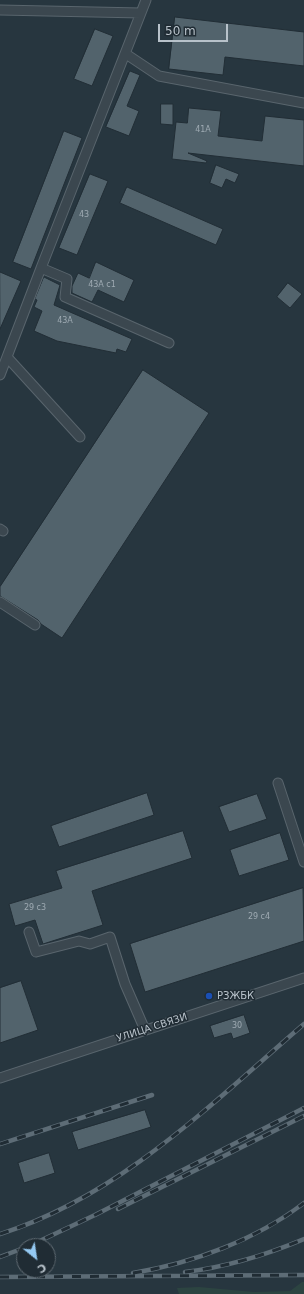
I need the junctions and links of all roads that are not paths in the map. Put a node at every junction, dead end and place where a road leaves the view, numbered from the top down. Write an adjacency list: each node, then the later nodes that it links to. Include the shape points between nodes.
1 (146, 0): 3 (street)
2 (0, 10): 3 (street)
3 (141, 13): 4 (street)
4 (126, 54): 5 (street, via 159,76); 6 (street)
5 (304, 103)
6 (41, 268): 7 (street, via 67,279 65,298); 8 (street)
7 (169, 342)
8 (7, 357): 9 (street); 10 (street)
9 (0, 375)
10 (80, 437)
11 (0, 602): 12 (street)
12 (35, 625)
13 (278, 783): 14 (street)
14 (304, 862)
15 (29, 932): 17 (street, via 36,952 79,941 90,944 110,937 125,984)
16 (304, 978): 17 (street, УЛИЦА СВЯЗИ)
17 (145, 1030): 18 (street, УЛИЦА СВЯЗИ)
18 (0, 1078)

